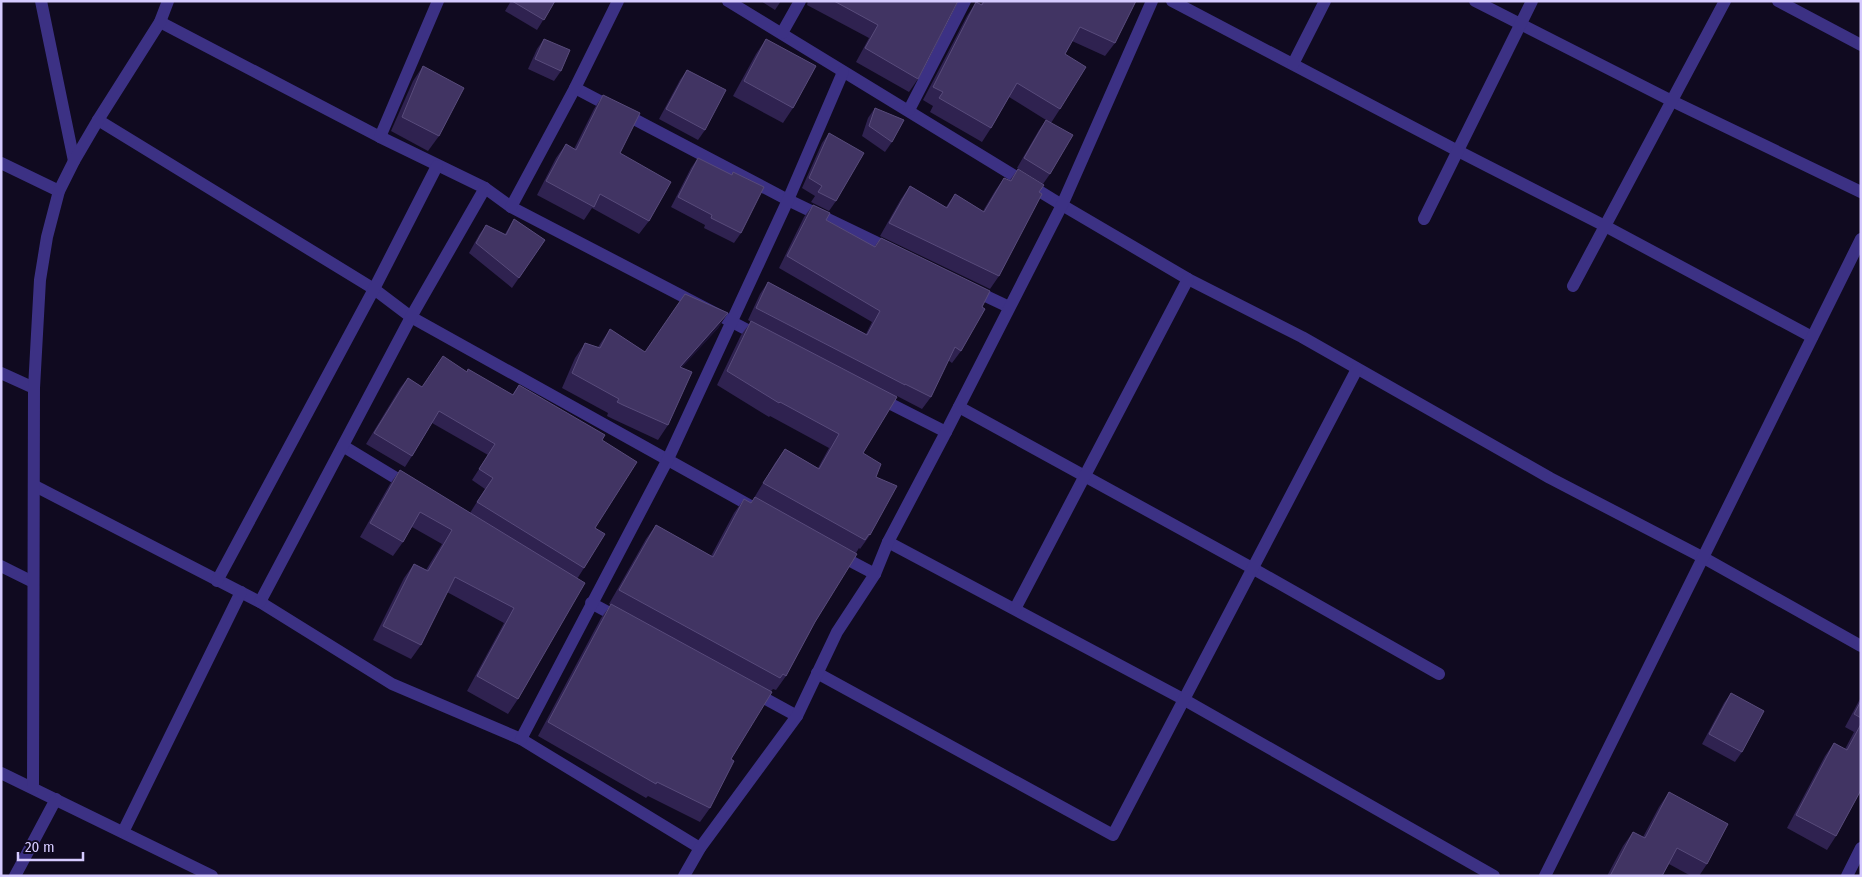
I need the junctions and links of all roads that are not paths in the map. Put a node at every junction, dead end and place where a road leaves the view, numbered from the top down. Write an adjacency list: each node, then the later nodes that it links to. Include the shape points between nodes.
1 (41, 1): 27 (street)
2 (168, 1): 15 (street)
3 (438, 1): 25 (street)
4 (618, 1): 21 (street)
5 (728, 1): 17 (street)
6 (800, 1): 17 (street)
7 (965, 1): 23 (street)
8 (1152, 1): 34 (street)
9 (1172, 1): 19 (street)
10 (1325, 1): 19 (street)
11 (1475, 1): 16 (street)
12 (1532, 1): 16 (street)
13 (1725, 1): 22 (street)
14 (1778, 1): 18 (street)
15 (160, 22): 24 (street); 25 (street)
16 (1520, 24): 22 (street); 26 (street)
17 (782, 33): 20 (street)
18 (1861, 46)
19 (1293, 64): 26 (street)
20 (844, 72): 23 (street); 33 (street)
21 (575, 88): 33 (street); 35 (street)
22 (1672, 101): 32 (street); 37 (street)
23 (909, 110): 34 (street)
24 (98, 120): 27 (street); 43 (street)
25 (380, 137): 29 (street)
26 (1458, 151): 36 (street); 37 (street)
27 (74, 161): 31 (street)
28 (1, 163): 31 (street)
29 (437, 166): 30 (street); 43 (street)
30 (485, 188): 35 (street); 45 (street)
31 (59, 191): 51 (street, via 40,280)
32 (1861, 192)
33 (788, 200): 39 (street); 46 (street)
34 (1062, 205): 40 (street); 44 (street)
35 (511, 207): 46 (street)
36 (1424, 219)
37 (1605, 226): 42 (street); 47 (street)
38 (1861, 239): 47 (street)
39 (903, 256)
40 (1188, 279): 49 (street); 57 (street)
41 (965, 286): 44 (street)
42 (1574, 286)
43 (374, 289): 45 (street); 67 (street)
44 (1010, 307): 53 (street)
45 (411, 317): 55 (street); 56 (street)
46 (732, 322): 48 (street); 56 (street)
47 (1812, 337): 63 (street)
48 (766, 340)
49 (1357, 369): 63 (street, via 1550,478); 65 (street)
50 (1, 373): 51 (street)
51 (34, 388): 58 (street)
52 (869, 393): 54 (street)
53 (959, 406): 54 (street); 57 (street)
54 (946, 432): 61 (street)
55 (343, 446): 59 (street); 71 (street)
56 (668, 460): 60 (street); 70 (street)
57 (1084, 476): 65 (street); 72 (street)
58 (35, 486): 67 (street); 68 (street)
59 (420, 492)
60 (764, 514)
61 (888, 542): 66 (street); 72 (street)
62 (824, 546): 66 (street)
63 (1704, 558): 74 (street); 91 (street)
64 (1, 566): 68 (street)
65 (1252, 568): 76 (street); 78 (street)
66 (875, 574): 75 (street, via 837,632)
67 (217, 580): 69 (street)
68 (32, 582): 82 (street)
69 (241, 592): 71 (street); 84 (street)
70 (590, 599): 73 (street); 80 (street)
71 (260, 602): 80 (street, via 392,684)
72 (1014, 609): 78 (street)
73 (634, 626)
74 (1861, 646)
75 (817, 673): 78 (street, via 1113,835); 79 (street)
76 (1439, 674)
77 (746, 687): 79 (street)
78 (1183, 699): 90 (street)
79 (797, 716): 85 (street)
80 (521, 739): 85 (street)
81 (1, 773): 82 (street)
82 (33, 788): 83 (street)
83 (56, 799): 84 (street); 87 (street)
84 (122, 832): 88 (street)
85 (700, 848): 89 (street)
86 (1861, 848): 92 (street)
87 (15, 876)
88 (212, 876)
89 (684, 876)
90 (1494, 876)
91 (1545, 876)
92 (1847, 876)

